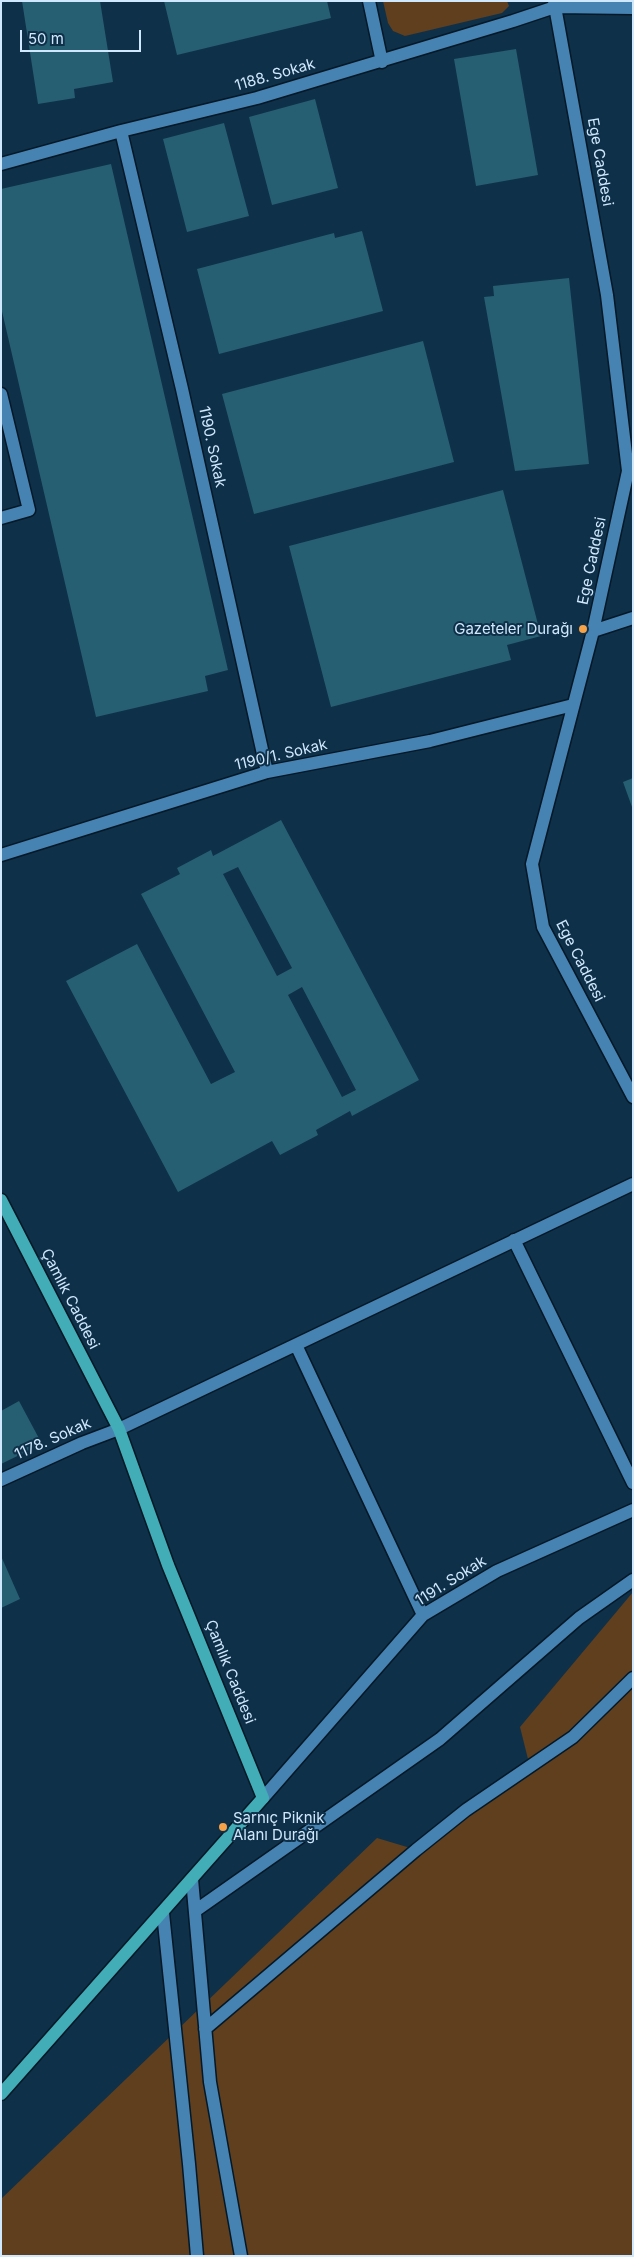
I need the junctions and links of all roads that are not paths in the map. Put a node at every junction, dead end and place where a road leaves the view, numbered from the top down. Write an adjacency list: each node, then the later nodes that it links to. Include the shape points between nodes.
1 (368, 1): 4 (street)
2 (553, 3): 3 (street, 1188. Sokak); 4 (street, 1188. Sokak); 10 (street, Ege Caddesi, via 607,295 628,472)
3 (633, 8)
4 (382, 62): 5 (street, 1188. Sokak, via 257,98)
5 (121, 131): 6 (street, 1188. Sokak); 12 (street, 1190. Sokak)
6 (1, 164)
7 (1, 394): 8 (street, via 29,510)
8 (1, 518)
9 (633, 618): 10 (street)
10 (593, 631): 11 (street, Ege Caddesi)
11 (573, 705): 12 (street, 1190/1. Sokak, via 430,741); 14 (street, Ege Caddesi, via 532,864 543,927)
12 (267, 772): 13 (street, 1190/1. Sokak)
13 (1, 855)
14 (633, 1097)
15 (633, 1184): 17 (street, 1178. Sokak)
16 (1, 1200): 19 (main road, Çamlık Caddesi)
17 (514, 1240): 18 (street, 1178. Sokak); 21 (street)
18 (296, 1345): 19 (street, 1178. Sokak); 24 (street)
19 (119, 1430): 20 (street, 1178. Sokak); 26 (main road, Çamlık Caddesi, via 168,1565)
20 (1, 1480)
21 (633, 1482)
22 (633, 1510): 24 (street, 1191. Sokak, via 497,1571)
23 (633, 1580): 28 (street, via 579,1618 440,1739)
24 (424, 1615): 26 (street, 1191. Sokak)
25 (633, 1678): 30 (street, via 573,1737 466,1810)
26 (263, 1798): 27 (main road)
27 (192, 1879): 28 (street); 29 (main road)
28 (195, 1912): 30 (street)
29 (163, 1913): 31 (main road); 32 (street)
30 (206, 2029): 33 (street, via 210,2082)
31 (1, 2094)
32 (197, 2256)
33 (241, 2256)

